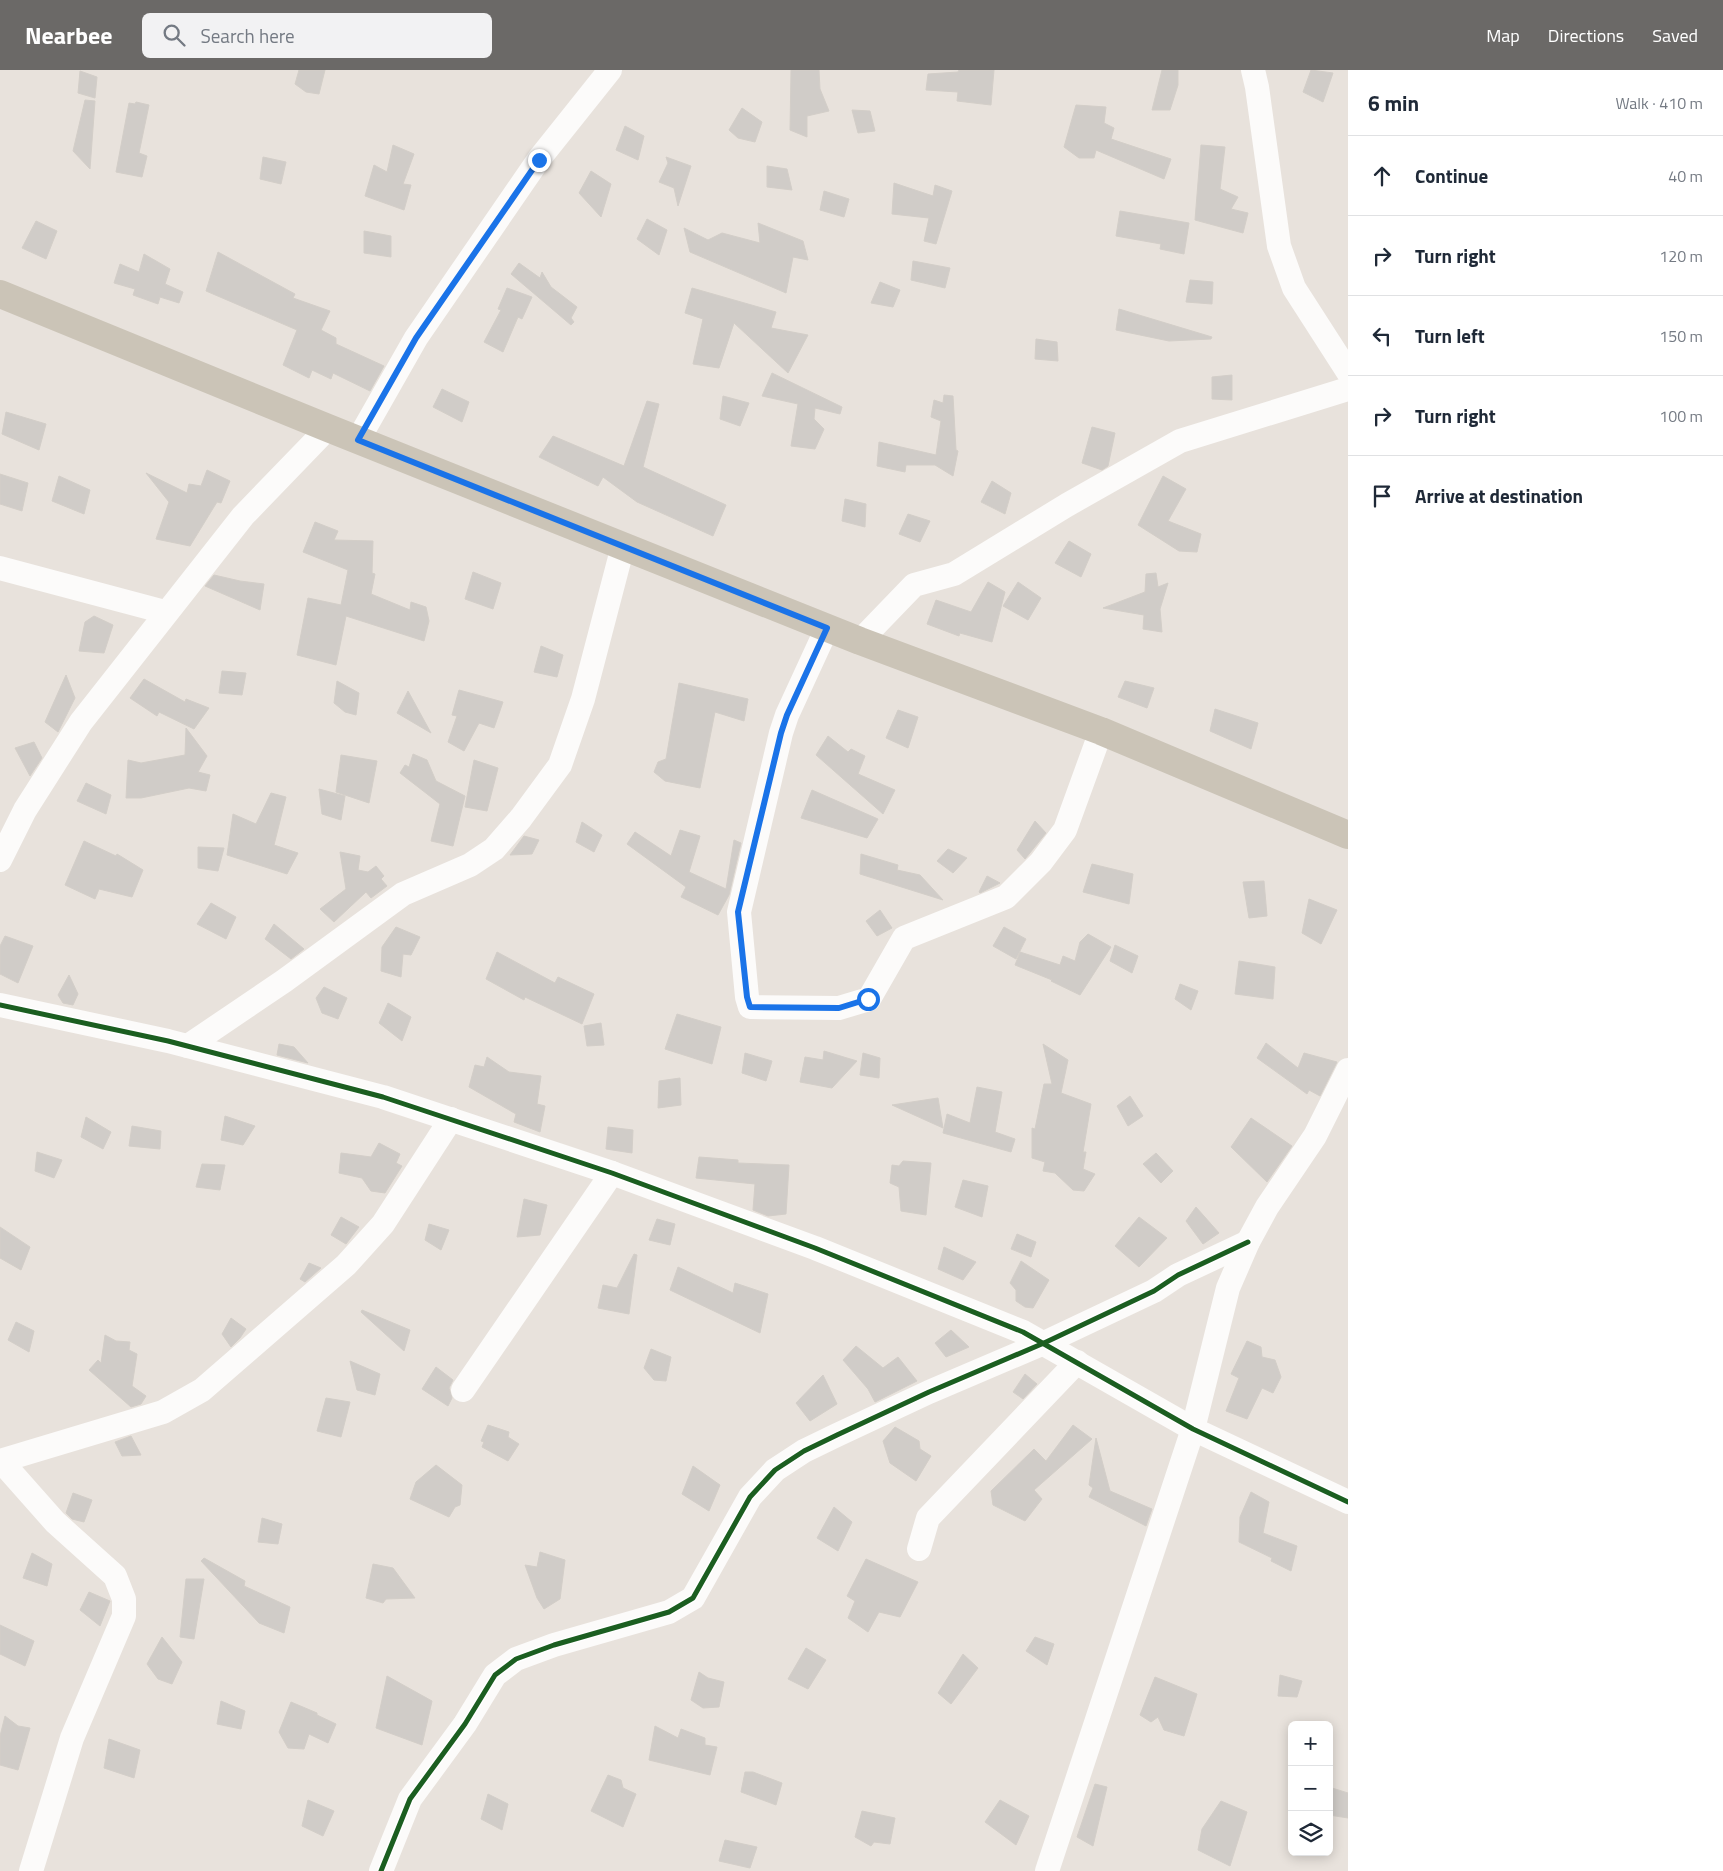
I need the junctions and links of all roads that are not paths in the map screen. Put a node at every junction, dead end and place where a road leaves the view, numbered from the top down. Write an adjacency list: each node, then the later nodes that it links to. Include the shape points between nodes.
1 (610, 70): 7 (street, via 539,160 421,330)
2 (1253, 70): 4 (street, via 1279,246 1294,288)
3 (0, 294): 6 (main road)
4 (1348, 372)
5 (1348, 389): 12 (street, via 1180,441 954,574 914,585)
6 (328, 428): 7 (main road); 10 (street, via 242,516)
7 (358, 440): 8 (main road)
8 (623, 546): 11 (main road); 17 (street, via 583,699 560,765 521,818 494,849 470,865 403,894)
9 (0, 568): 10 (street)
10 (165, 612): 15 (street, via 81,722 26,810)
11 (827, 628): 12 (main road); 13 (street, via 784,724 738,912 750,1007 839,1008 868,999 904,938 1006,897 1041,862 1065,830)
12 (860, 641): 13 (main road)
13 (1100, 731): 14 (main road)
14 (1348, 835)
15 (0, 860)
16 (0, 1005): 17 (street)
17 (188, 1046): 19 (street, via 383,1097)
18 (1348, 1070): 21 (street, via 1315,1136 1267,1207)
19 (450, 1120): 20 (street); 26 (street, via 383,1224 346,1266 202,1390 163,1412)
20 (612, 1173): 22 (street, via 815,1248); 24 (street)
21 (1248, 1242): 22 (street); 25 (street, via 1228,1288)
22 (1044, 1343): 23 (street); 30 (street, via 837,1435 775,1470 750,1497 693,1598 669,1612 554,1645 516,1660 496,1675 410,1799)
23 (1078, 1362): 25 (street); 28 (street, via 928,1518)
24 (463, 1390)
25 (1193, 1429): 27 (street); 31 (street)
26 (1, 1461): 29 (street, via 55,1522 115,1576 124,1598 124,1616 72,1738)
27 (1348, 1502)
28 (919, 1549)
29 (31, 1871)
30 (381, 1871)
31 (1047, 1871)

